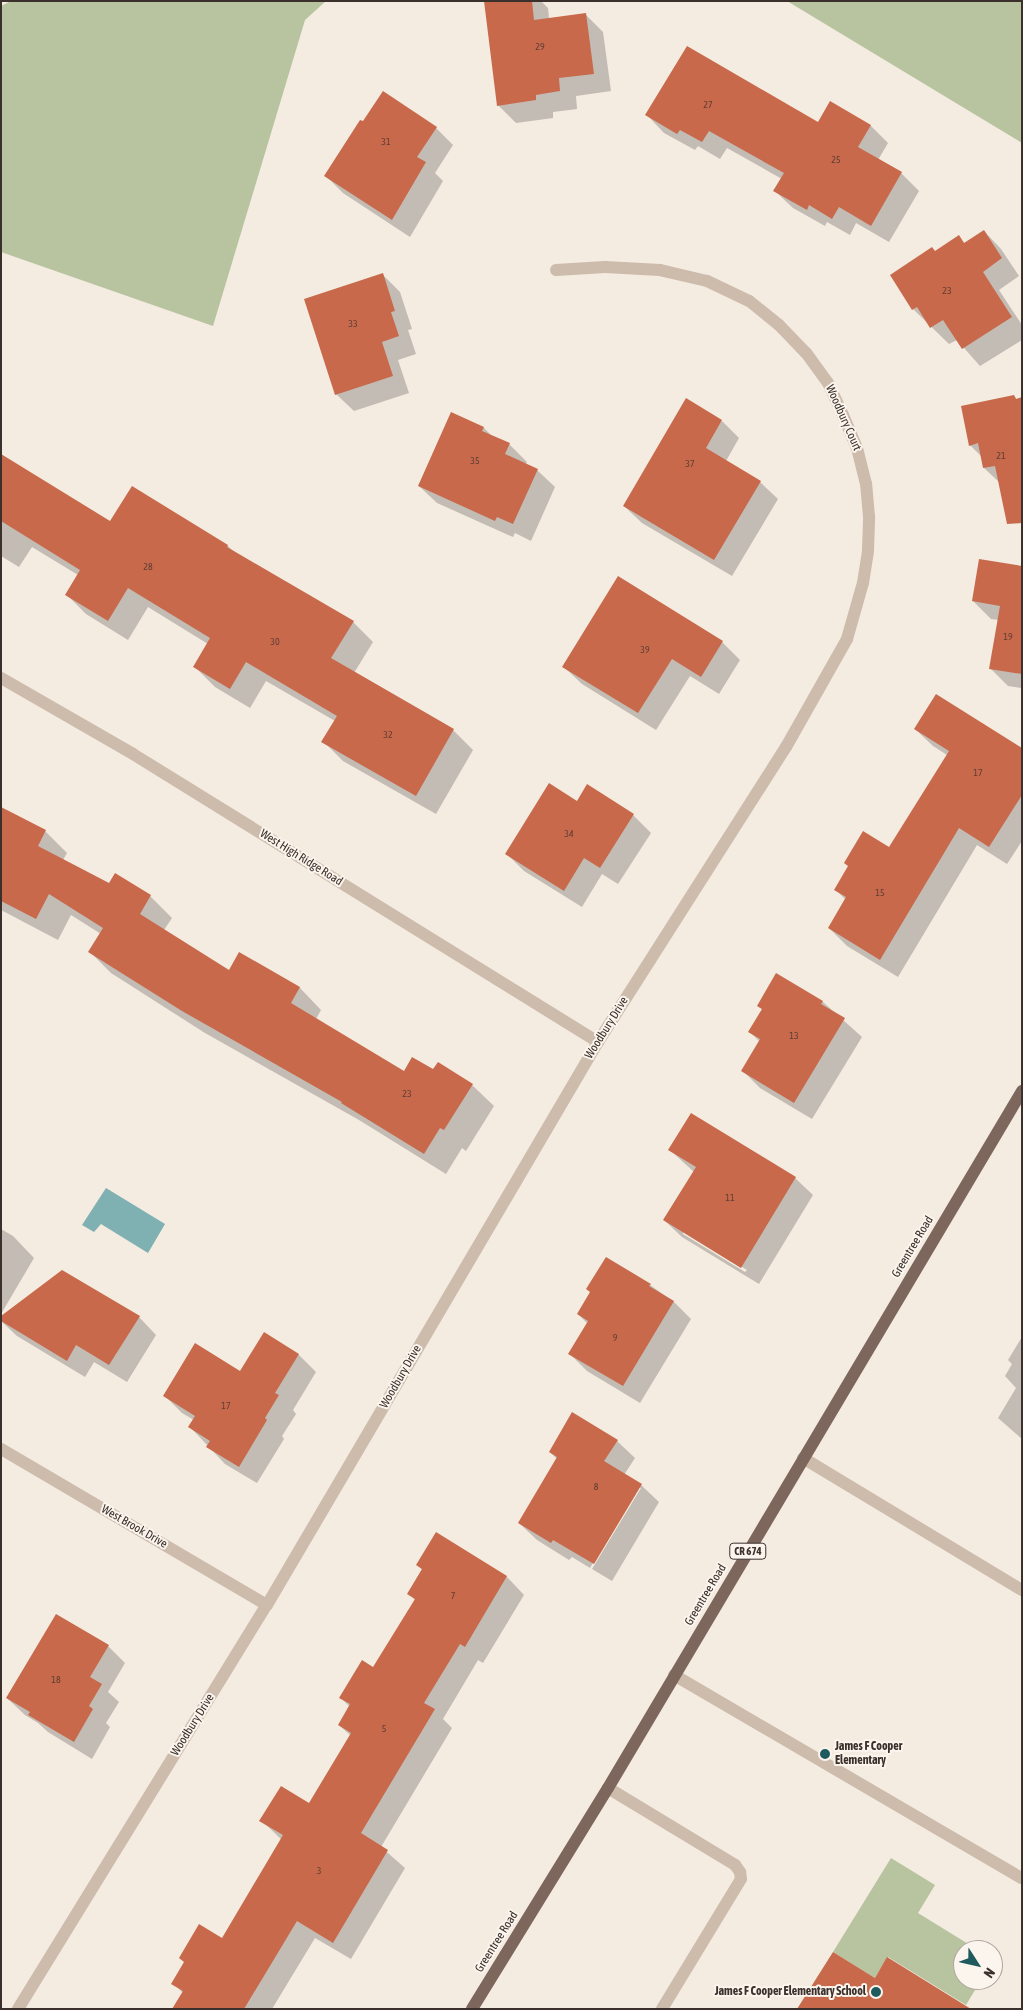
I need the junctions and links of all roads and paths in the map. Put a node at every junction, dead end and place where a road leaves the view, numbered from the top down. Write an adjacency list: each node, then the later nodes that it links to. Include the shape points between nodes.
1 (556, 270): 3 (street, Woodbury Court, via 605,267 660,270 707,281 749,302 780,325 828,383 858,448 866,484 868,550 847,640)
2 (1, 678): 4 (street, West High Ridge Road, via 133,754)
3 (786, 747): 4 (street, Woodbury Drive)
4 (598, 1042): 9 (street, Woodbury Drive)
5 (1022, 1091): 7 (main road, Greentree Road / CR 674)
6 (1, 1448): 9 (street, West Brook Drive)
7 (803, 1458): 8 (street); 10 (main road, Greentree Road / CR 674)
8 (1022, 1590)
9 (267, 1605): 13 (street, Woodbury Drive)
10 (674, 1675): 11 (main road, Greentree Road / CR 674); 12 (street)
11 (608, 1788): 14 (main road, Greentree Road / CR 674); 15 (street, via 735,1865 740,1872 740,1879)
12 (1022, 1878)
13 (18, 2009)
14 (472, 2009)
15 (662, 2009)

